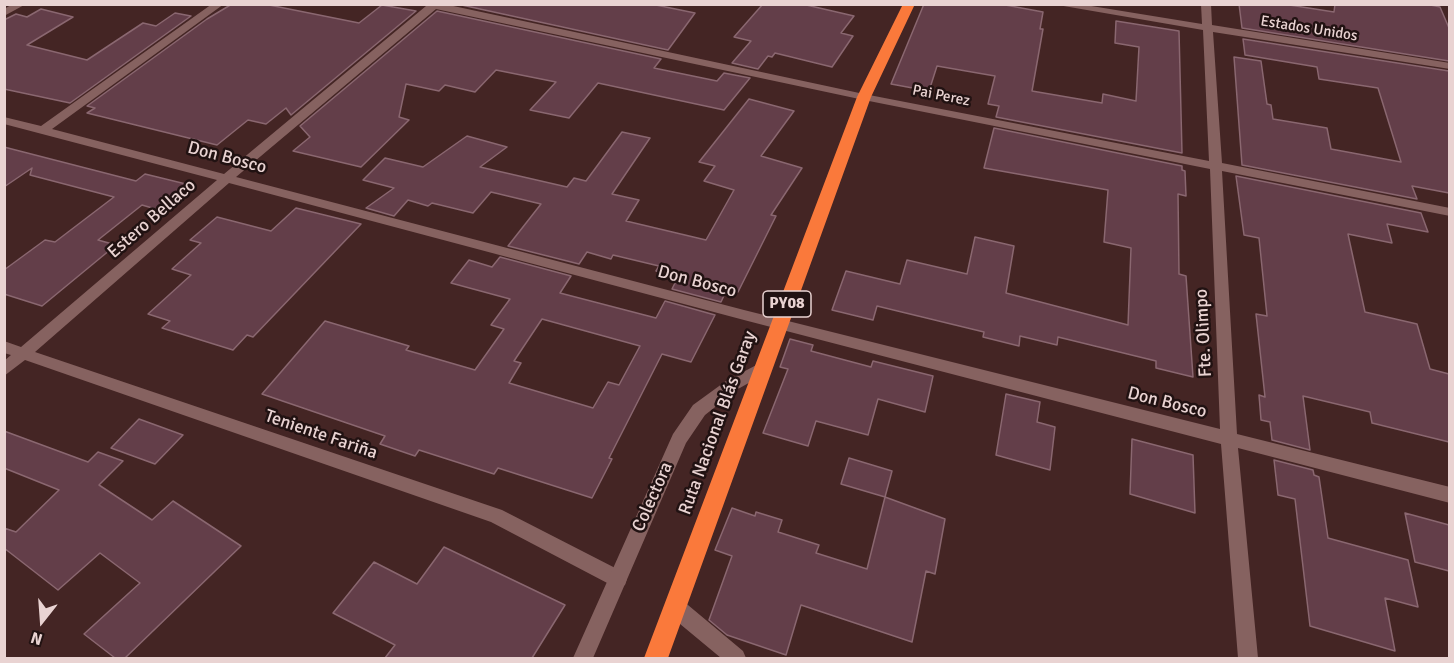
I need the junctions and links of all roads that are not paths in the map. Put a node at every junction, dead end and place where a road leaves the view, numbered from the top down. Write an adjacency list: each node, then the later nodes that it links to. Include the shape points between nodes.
1 (21, 4): 7 (street)
2 (219, 4): 12 (street)
3 (909, 4): 10 (highway, Ruta Nacional Blás Garay / PY08)
4 (1057, 4): 8 (street, Estados Unidos)
5 (1206, 4): 8 (street, Fte. Olimpo)
6 (432, 5): 10 (street, Pai Perez); 14 (street, Estero Bellaco)
7 (4, 13)
8 (1209, 28): 9 (street, Estados Unidos); 13 (street, Fte. Olimpo)
9 (1449, 66)
10 (864, 97): 13 (street, Pai Perez); 16 (highway, Ruta Nacional Blás Garay / PY08)
11 (4, 120): 12 (street, Don Bosco)
12 (42, 131): 14 (street, Don Bosco)
13 (1216, 166): 15 (street, Pai Perez); 21 (street, Fte. Olimpo)
14 (227, 178): 16 (street, Don Bosco); 18 (street, Estero Bellaco)
15 (1449, 212)
16 (780, 324): 19 (highway, Ruta Nacional Blás Garay / PY08); 21 (street, Don Bosco)
17 (4, 347): 18 (street, Teniente Fariña)
18 (24, 353): 20 (street, Estero Bellaco); 23 (street, Teniente Fariña, via 496,516)
19 (764, 367): 23 (street, Colectora, via 732,385 692,419 679,439); 24 (highway, Ruta Nacional Blás Garay / PY08)
20 (4, 370)
21 (1229, 440): 22 (street, Don Bosco); 28 (street, Fte. Olimpo)
22 (1449, 495)
23 (618, 579): 25 (street, Colectora)
24 (675, 607): 26 (highway, Ruta Nacional Blás Garay / PY08); 27 (street)
25 (583, 658)
26 (656, 658)
27 (736, 658)
28 (1248, 658)

